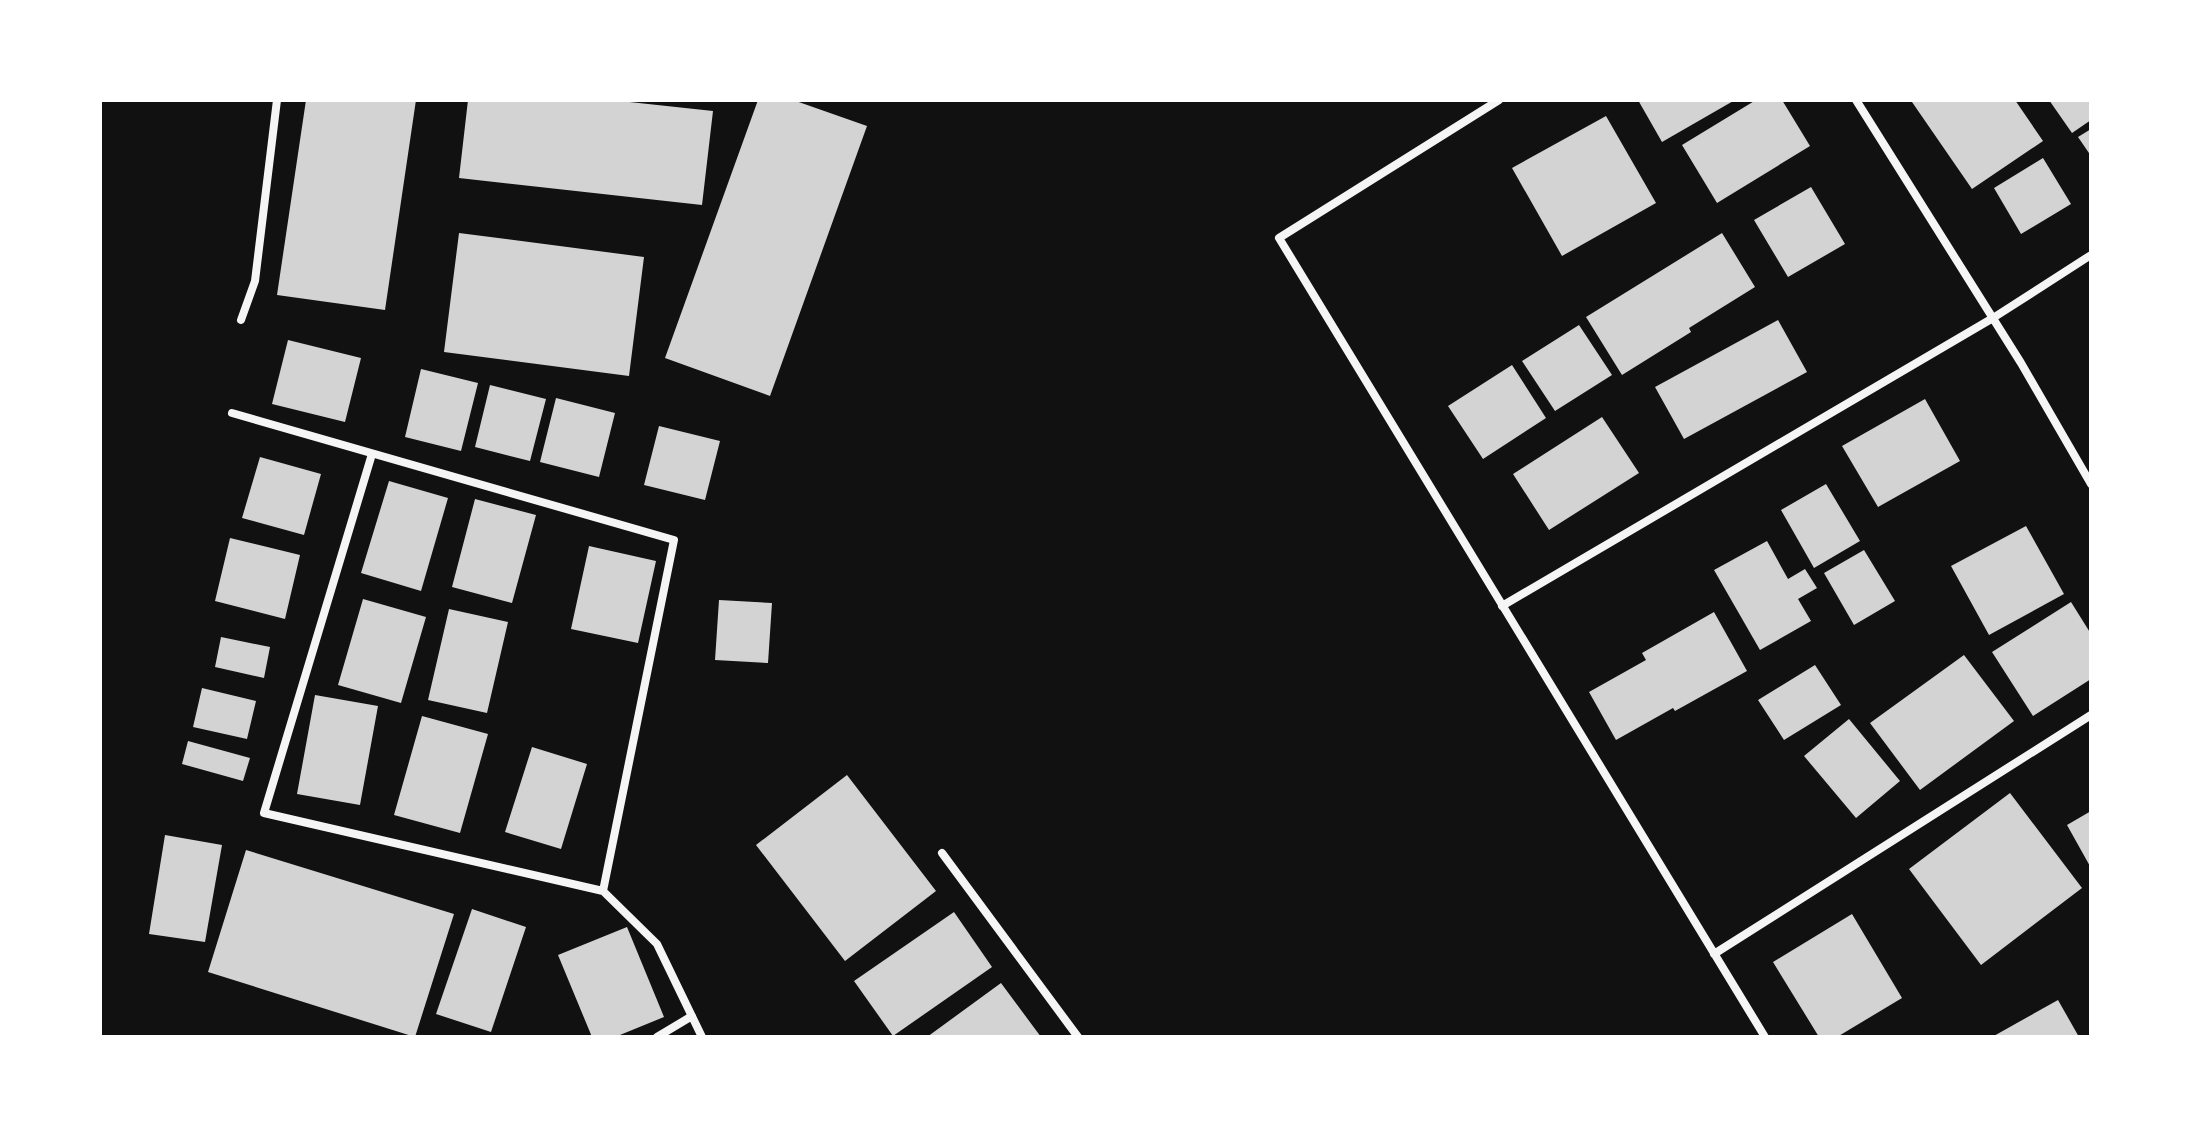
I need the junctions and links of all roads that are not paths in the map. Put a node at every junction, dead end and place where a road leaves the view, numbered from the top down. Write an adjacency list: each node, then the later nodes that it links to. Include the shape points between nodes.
1 (277, 100): 6 (street, via 255,281)
2 (1499, 100): 10 (street, via 1279,238)
3 (1856, 100): 5 (street)
4 (2091, 255): 5 (street)
5 (1993, 318): 9 (street); 10 (street)
6 (241, 320)
7 (232, 413): 8 (street)
8 (372, 454): 13 (street, via 674,540); 13 (street, via 264,813)
9 (2091, 484)
10 (1502, 606): 14 (street)
11 (2091, 715): 14 (street)
12 (942, 853): 18 (street)
13 (603, 891): 15 (street, via 657,944)
14 (1714, 954): 19 (street)
15 (692, 1016): 16 (street); 17 (street)
16 (657, 1037)
17 (702, 1037)
18 (1078, 1037)
19 (1765, 1037)

